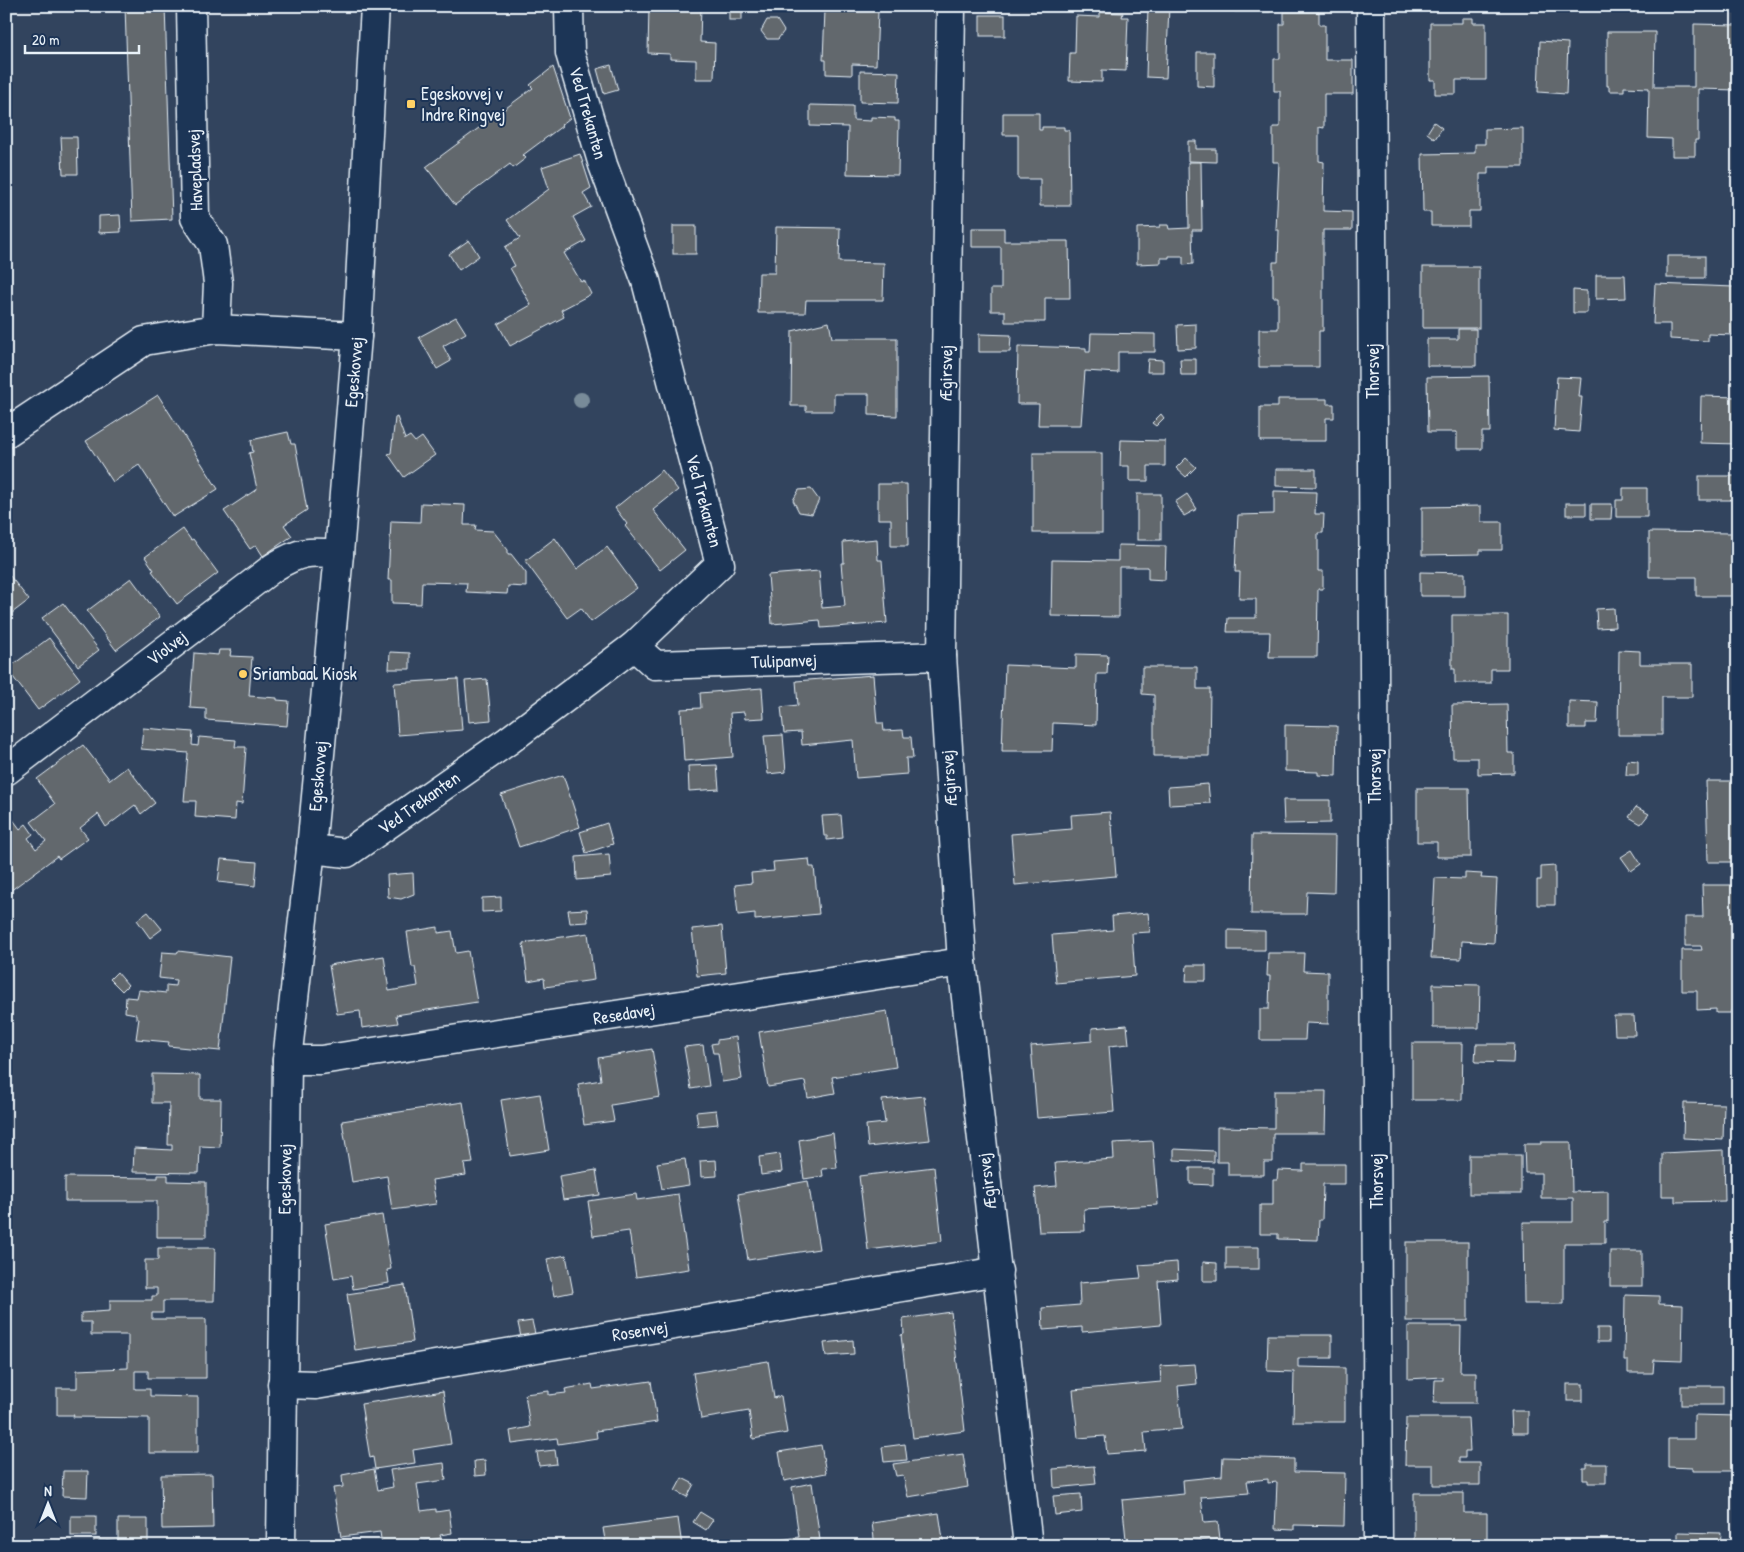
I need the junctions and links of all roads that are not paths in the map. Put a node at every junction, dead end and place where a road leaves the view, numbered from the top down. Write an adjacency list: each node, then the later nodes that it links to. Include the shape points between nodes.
1 (191, 6): 6 (street, Havepladsvej, via 195,218 213,245 218,283)
2 (375, 6): 7 (street, Egeskovvej)
3 (569, 6): 10 (street, Ved Trekanten, via 570,54 603,165 646,281 720,564)
4 (951, 6): 11 (street, Ægirsvej)
5 (1372, 6): 20 (street, Thorsvej)
6 (216, 329): 7 (street); 8 (street, via 144,341)
7 (357, 336): 9 (street, Egeskovvej)
8 (7, 430)
9 (339, 554): 12 (street, Violvej, via 313,552 292,556 274,567); 13 (street, Egeskovvej)
10 (634, 646): 11 (street, Tulipanvej, via 655,665); 13 (street, Ved Trekanten, via 508,741 347,853)
11 (942, 656): 14 (street, Ægirsvej)
12 (6, 771)
13 (311, 849): 15 (street, Egeskovvej)
14 (962, 962): 15 (street, Resedavej, via 321,1060); 16 (street, Ægirsvej)
15 (287, 1060): 17 (street, Egeskovvej)
16 (998, 1271): 17 (street, Rosenvej, via 316,1385); 19 (street, Ægirsvej)
17 (282, 1384): 18 (street, Egeskovvej)
18 (281, 1546)
19 (1028, 1546)
20 (1378, 1546)

